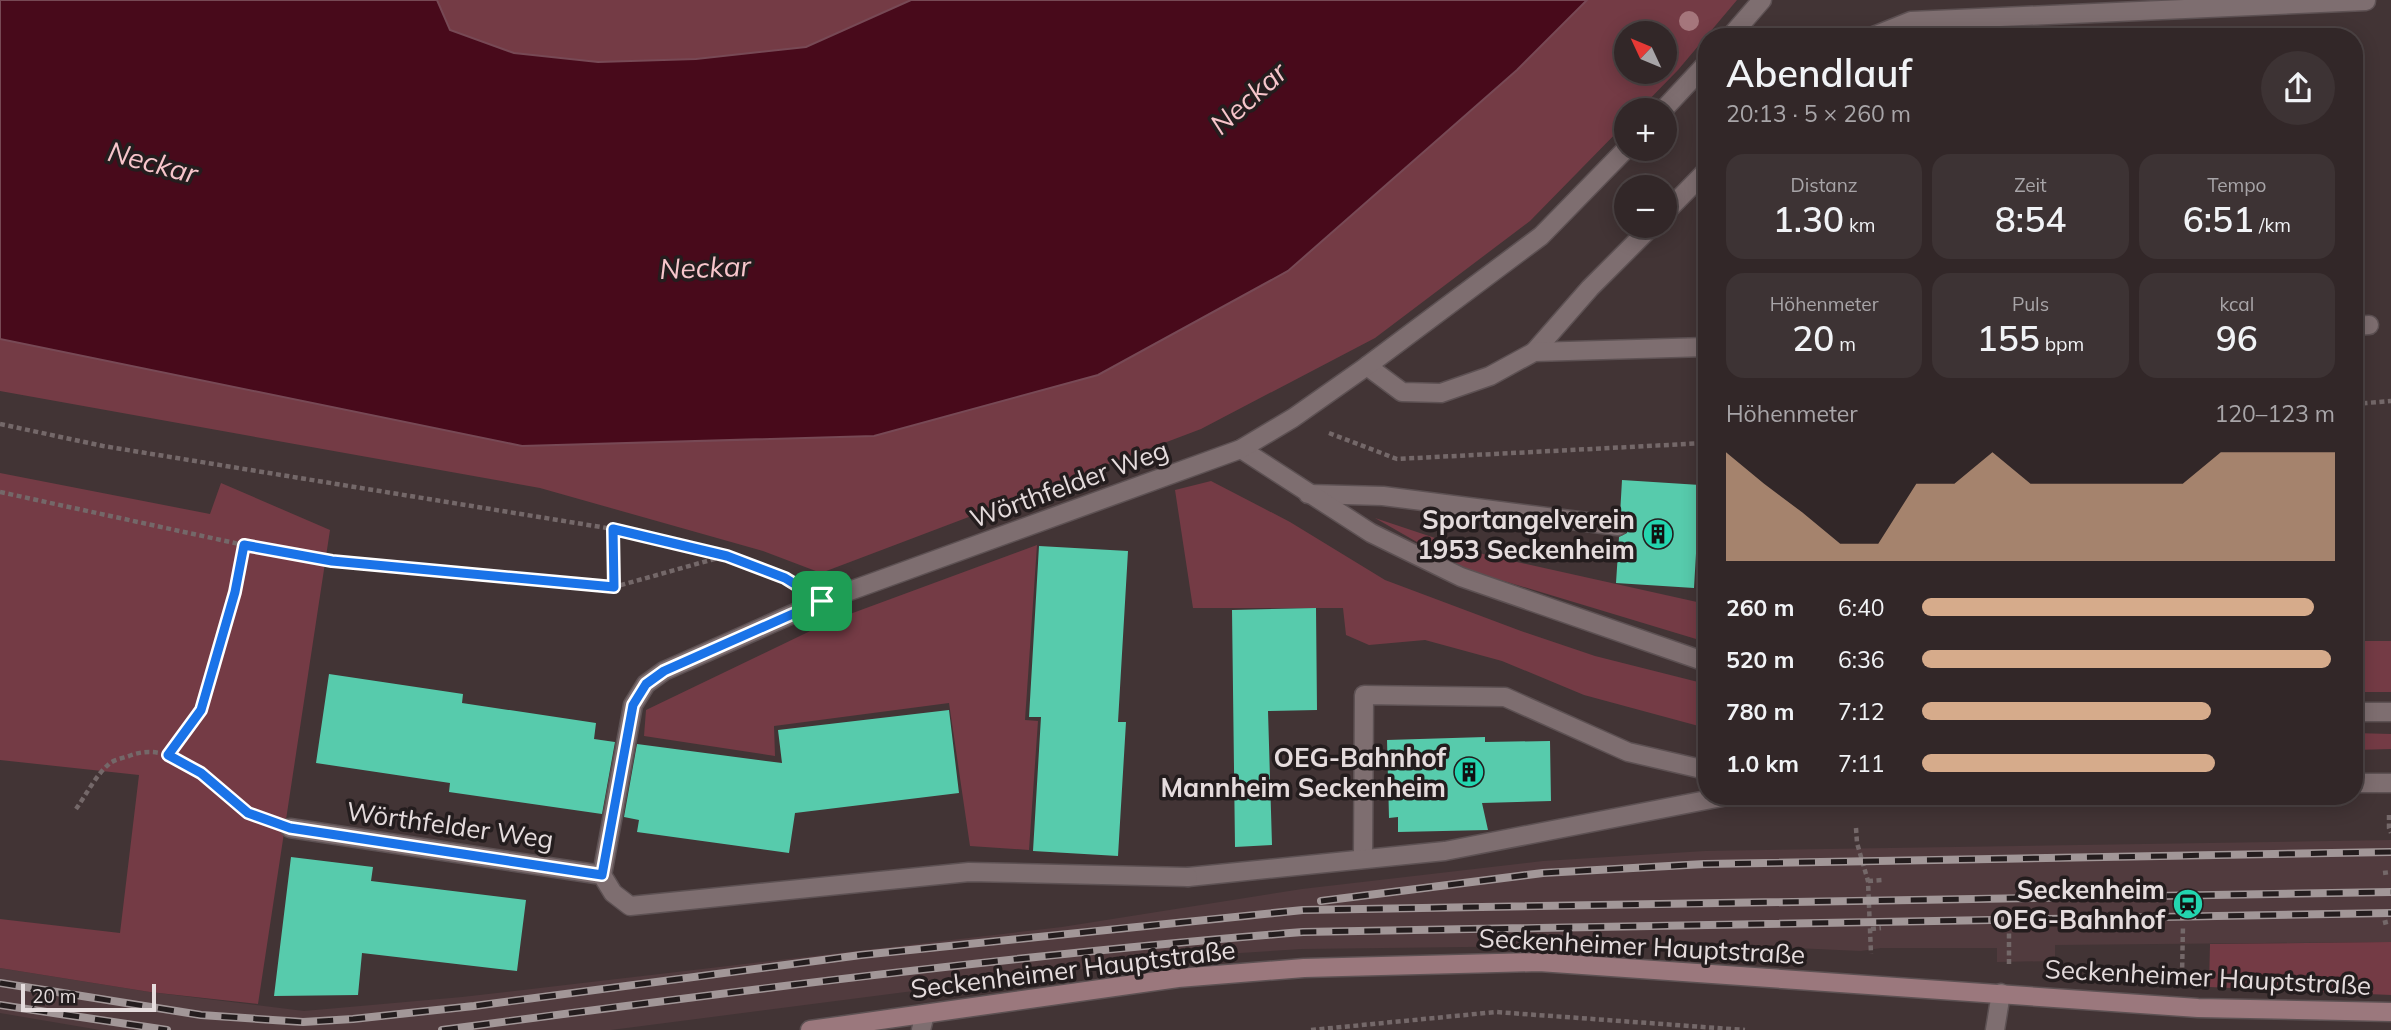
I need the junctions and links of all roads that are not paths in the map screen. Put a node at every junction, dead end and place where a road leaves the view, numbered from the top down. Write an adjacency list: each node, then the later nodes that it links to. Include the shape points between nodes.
1 (1762, 0): 3 (street)
2 (2366, 1): 4 (street, via 1912,21)
3 (1738, 28)
4 (1894, 28)
5 (1698, 73): 6 (street)
6 (1674, 98)
7 (1614, 161): 13 (street, Wörthfelder Weg, via 1541,236)
8 (1698, 180): 9 (street)
9 (1677, 201)
10 (1640, 238): 12 (street)
11 (1698, 347): 12 (street)
12 (1534, 352): 13 (street, via 1490,376 1441,393 1402,392)
13 (1367, 366): 14 (street, Wörthfelder Weg)
14 (1241, 449): 15 (street); 26 (street, Wörthfelder Weg, via 822,601 664,671 646,684 633,705)
15 (1308, 494): 16 (street, via 1383,496); 17 (street, via 1371,533 1461,577)
16 (1618, 526)
17 (1698, 659)
18 (2363, 712): 19 (street)
19 (2391, 712)
20 (1698, 768): 25 (street, via 1628,752 1506,697 1364,695)
21 (2363, 783): 22 (street)
22 (2391, 783)
23 (1698, 802): 25 (street, via 1445,851)
24 (290, 828): 26 (street, Wörthfelder Weg)
25 (1363, 858): 26 (street, via 1188,877 969,872 630,906 613,893)
26 (602, 875)
27 (2001, 993): 28 (main road, Seckenheimer Hauptstraße, via 2198,1008); 29 (main road, Seckenheimer Hauptstraße, via 1539,962 1304,968 1178,978); 32 (street)
28 (2391, 1012)
29 (923, 1022): 30 (main road, Seckenheimer Hauptstraße)
30 (871, 1025): 31 (main road, Seckenheimer Hauptstraße)
31 (810, 1030)
32 (1995, 1030)

